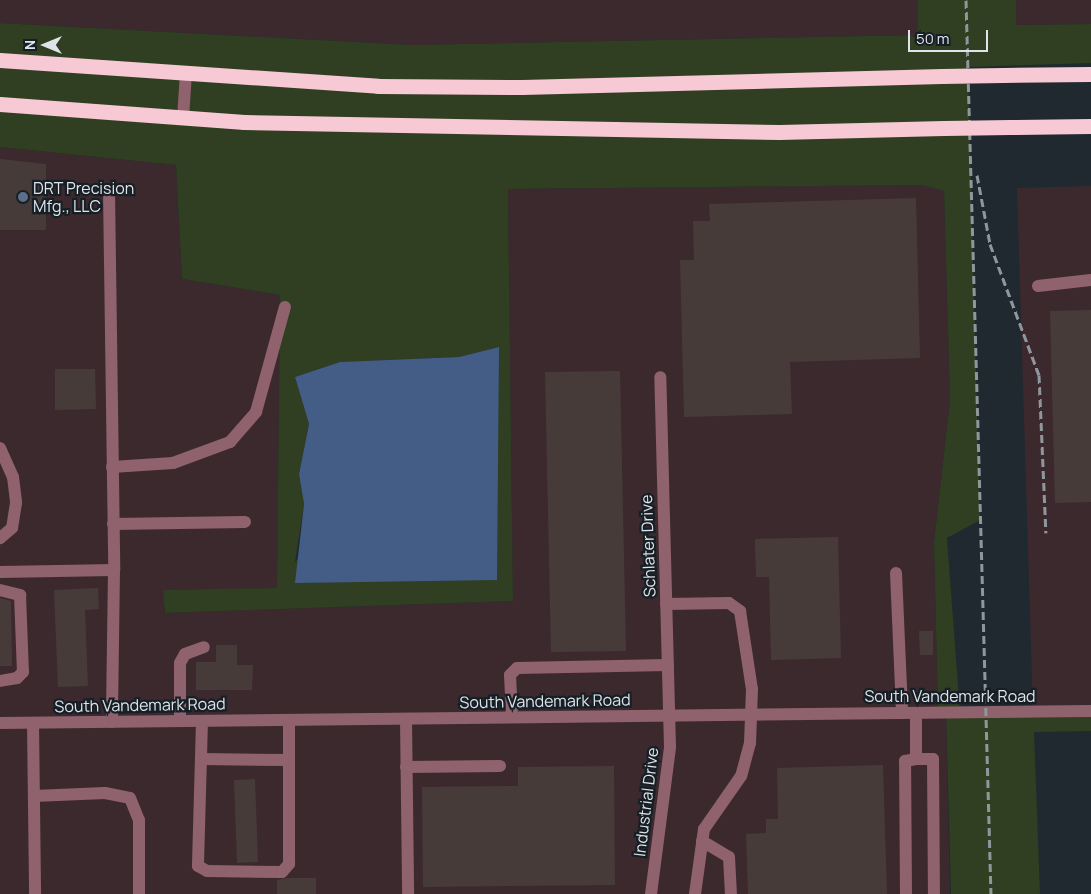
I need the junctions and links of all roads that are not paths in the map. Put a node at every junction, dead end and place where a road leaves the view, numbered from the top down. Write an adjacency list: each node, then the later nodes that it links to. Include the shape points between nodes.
1 (0, 60): 2 (highway)
2 (186, 73): 3 (highway, bridge, via 378,86 522,87); 5 (street)
3 (1091, 74)
4 (0, 104): 5 (highway)
5 (183, 118): 6 (highway, bridge, via 779,132)
6 (1091, 126)
7 (109, 191): 13 (street)
8 (1091, 280): 9 (street)
9 (1038, 286)
10 (285, 307): 13 (street, via 256,412 230,442 173,463)
11 (660, 377): 21 (street, Schlater Drive)
12 (0, 448): 16 (street, via 14,477 16,503 12,528)
13 (112, 467): 15 (street)
14 (245, 522): 15 (street)
15 (113, 524): 17 (street)
16 (0, 538)
17 (114, 570): 18 (street); 35 (street)
18 (0, 572)
19 (896, 573): 27 (street)
20 (0, 590): 24 (street, via 20,595 23,672 17,678)
21 (666, 604): 23 (street, Schlater Drive); 26 (street, via 729,603 740,611)
22 (204, 647): 33 (street, via 185,654 180,663)
23 (668, 665): 29 (street, Schlater Drive); 30 (street, via 517,668 510,675)
24 (0, 682)
25 (1091, 711): 28 (street, South Vandemark Road)
26 (753, 713): 27 (street, South Vandemark Road); 29 (street, South Vandemark Road); 44 (street, via 741,776 704,830)
27 (902, 713): 28 (street, South Vandemark Road)
28 (916, 713): 39 (street)
29 (669, 714): 30 (street, South Vandemark Road); 45 (street, Industrial Drive, via 670,747)
30 (512, 717): 32 (street, South Vandemark Road)
31 (288, 720): 32 (street, South Vandemark Road); 34 (street, South Vandemark Road); 40 (street)
32 (406, 720): 42 (street)
33 (180, 721): 34 (street, South Vandemark Road); 35 (street, South Vandemark Road)
34 (202, 721): 38 (street)
35 (112, 722): 37 (street, South Vandemark Road)
36 (0, 723): 37 (street, South Vandemark Road)
37 (33, 723): 43 (street)
38 (201, 759): 40 (street); 40 (street, via 198,866 207,871 282,872 289,864)
39 (916, 759): 51 (street, via 905,762); 52 (street, via 933,759)
40 (289, 760)
41 (500, 766): 42 (street)
42 (406, 767): 48 (street)
43 (34, 796): 46 (street); 47 (street, via 106,792 130,798 139,820)
44 (702, 841): 49 (street); 50 (street, via 729,857)
45 (652, 893)
46 (36, 894)
47 (140, 894)
48 (408, 894)
49 (695, 894)
50 (731, 894)
51 (906, 894)
52 (934, 894)

